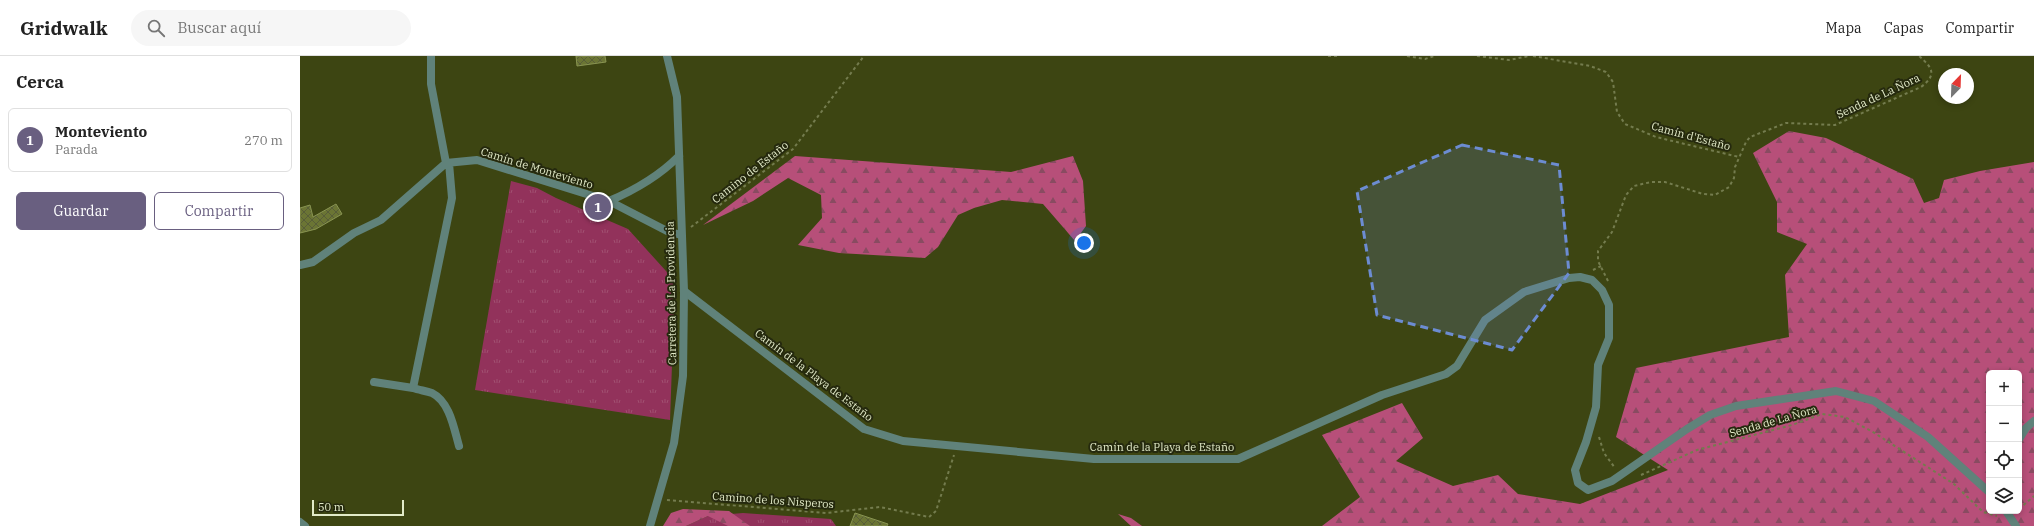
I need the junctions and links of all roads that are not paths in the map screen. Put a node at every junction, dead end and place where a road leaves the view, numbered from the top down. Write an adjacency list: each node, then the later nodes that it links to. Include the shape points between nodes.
1 (431, 56): 4 (street, via 431,84)
2 (667, 56): 3 (street, Carretera de La Providencia, via 677,97)
3 (679, 156): 5 (street, via 665,170 629,193); 6 (street, Carretera de La Providencia)
4 (448, 163): 5 (street, Camín de Monteviento, via 477,160); 7 (street, via 381,220 354,232 313,262); 10 (street, via 452,198)
5 (609, 201): 6 (street, Camín de Monteviento)
6 (680, 235): 8 (street, Carretera de La Providencia)
7 (300, 265)
8 (684, 291): 14 (street, Camín de la Playa de Estaño, via 864,429 903,441 1094,459 1238,459 1382,395 1446,374 1457,366 1486,320 1524,292 1580,277 1592,280 1602,290 1609,305 1609,338 1598,365 1596,407 1586,442 1574,470 1578,483 1588,490 1612,482 1710,415 1736,406 1836,391 1874,402 1928,437); 18 (street, Carretera de La Providencia, via 683,376 674,443)
9 (374, 382): 10 (street)
10 (413, 388): 13 (street, via 433,394 444,404)
11 (2034, 421): 12 (street)
12 (2022, 434)
13 (459, 446)
14 (1986, 489)
15 (2009, 514): 19 (street)
16 (300, 522): 17 (street)
17 (305, 526)
18 (650, 526)
19 (2016, 526)

